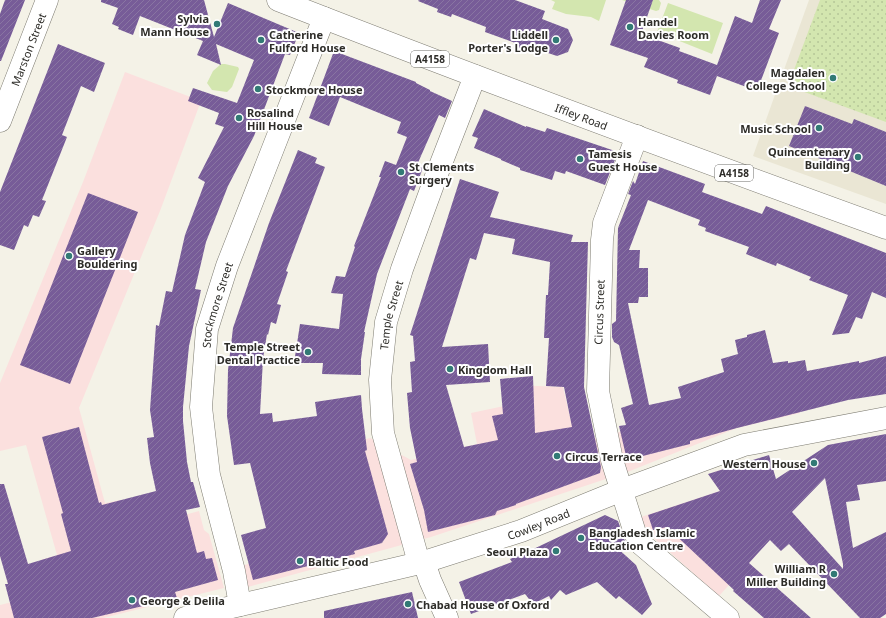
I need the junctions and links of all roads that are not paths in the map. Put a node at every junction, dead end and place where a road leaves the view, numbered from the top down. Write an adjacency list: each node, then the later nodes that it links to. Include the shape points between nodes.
1 (47, 0): 5 (street, Marston Street)
2 (278, 0): 3 (street, Iffley Road / A4158)
3 (324, 18): 4 (street, Iffley Road / A4158); 11 (street, Stockmore Street, via 227,266 207,330 201,407 209,475 234,571)
4 (475, 76): 6 (street, Iffley Road / A4158); 10 (street, Temple Street, via 402,269 386,322 380,380 384,433)
5 (0, 121)
6 (637, 136): 7 (street, Iffley Road / A4158); 9 (street, Circus Street, via 604,223 602,240 598,391 612,460)
7 (886, 228)
8 (886, 418): 9 (street, Cowley Road, via 744,445)
9 (622, 490): 10 (street, Cowley Road, via 521,531); 14 (street, Circus Street, via 635,533 641,544)
10 (422, 562): 11 (street, Cowley Road); 13 (street, Temple Street)
11 (240, 605): 12 (street, Cowley Road)
12 (195, 617)
13 (447, 618)
14 (728, 618)

